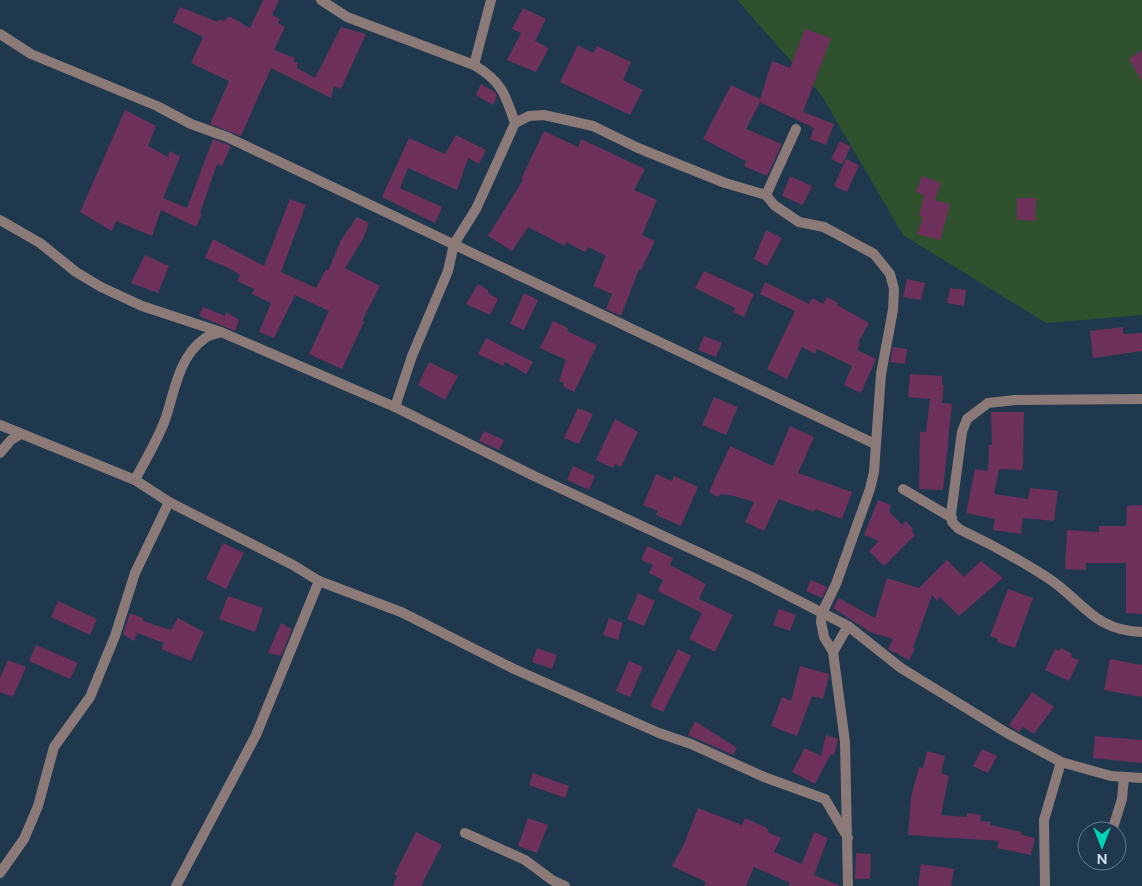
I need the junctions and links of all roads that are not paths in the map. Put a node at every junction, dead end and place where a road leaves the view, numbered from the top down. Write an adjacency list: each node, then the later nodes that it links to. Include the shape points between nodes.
1 (321, 0): 4 (street, via 347,17)
2 (491, 0): 4 (street)
3 (0, 34): 9 (street, via 31,54 227,137)
4 (474, 65): 5 (street, via 492,76 501,87)
5 (514, 123): 7 (street, via 528,116 544,115 593,126 725,183); 9 (street, via 476,209)
6 (796, 129): 7 (street)
7 (766, 195): 15 (street, via 799,222 824,226 874,254 890,274 894,290 893,310 881,374)
8 (0, 220): 10 (street, via 40,243 101,287 142,306)
9 (454, 244): 12 (street, via 448,271 412,356); 15 (street)
10 (221, 332): 12 (street); 17 (street, via 204,338 184,365 159,434)
11 (1142, 399): 20 (street, via 988,403 967,419 962,432)
12 (395, 408): 22 (street)
13 (0, 425): 14 (street)
14 (21, 434): 16 (street, via 10,440); 17 (street)
15 (875, 444): 22 (street, via 870,489 836,584)
16 (0, 453)
17 (135, 480): 19 (street)
18 (903, 489): 20 (street)
19 (169, 502): 21 (street); 32 (street, via 135,572 115,636 90,697 54,747 38,806 24,839)
20 (952, 518): 24 (street, via 960,529 1049,579 1097,620 1124,630)
21 (319, 581): 31 (street, via 401,612 514,669 650,729 825,799); 33 (street, via 256,735)
22 (822, 613): 23 (street); 25 (street, via 821,628)
23 (848, 626): 25 (street); 26 (street, via 901,668)
24 (1142, 632)
25 (832, 652): 31 (street, via 845,742)
26 (1061, 762): 27 (street); 36 (street, via 1044,820)
27 (1124, 777): 28 (street); 29 (street)
28 (1142, 778)
29 (1115, 821)
30 (465, 833): 34 (street, via 525,860)
31 (849, 839): 35 (street)
32 (0, 873)
33 (176, 886)
34 (565, 886)
35 (848, 886)
36 (1045, 886)

